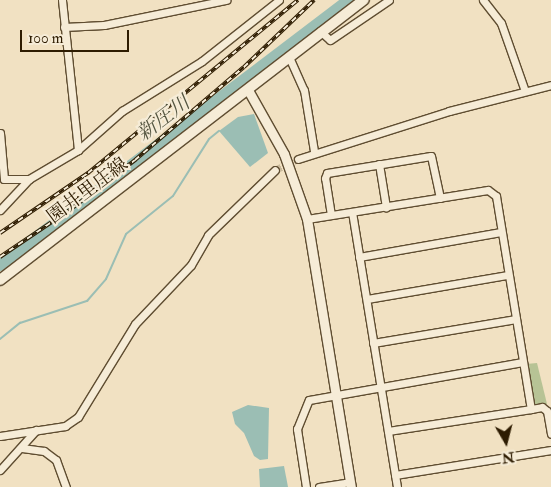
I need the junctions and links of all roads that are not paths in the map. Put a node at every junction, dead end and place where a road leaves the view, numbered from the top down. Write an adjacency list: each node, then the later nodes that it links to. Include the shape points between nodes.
1 (62, 0): 7 (street)
2 (226, 0): 7 (street, via 104,25)
3 (279, 0): 14 (street, via 202,61 122,111)
4 (364, 0): 8 (main road, 園井里庄線)
5 (390, 0): 8 (street, via 330,40)
6 (483, 0): 12 (street, via 501,23)
7 (64, 27): 14 (street)
8 (320, 31): 9 (main road, 園井里庄線)
9 (289, 57): 11 (main road, 園井里庄線); 15 (street, via 304,90)
10 (551, 85): 12 (street)
11 (248, 90): 25 (street, via 284,154); 29 (main road, 園井里庄線)
12 (525, 91): 15 (street)
13 (0, 133): 19 (street, via 4,179)
14 (78, 150): 19 (street)
15 (314, 151): 16 (street)
16 (298, 159)
17 (379, 164): 20 (street, via 431,156); 21 (street); 24 (street, via 327,172 325,178)
18 (275, 170): 37 (street, via 208,235 191,265 135,324 78,417 65,426)
19 (29, 179): 22 (street)
20 (440, 198): 21 (street); 26 (street, via 488,190 496,196)
21 (386, 206): 23 (street)
22 (0, 210)
23 (352, 212): 24 (street); 27 (street)
24 (331, 215): 25 (street)
25 (306, 219): 35 (street)
26 (501, 232): 27 (street); 28 (street)
27 (359, 257): 30 (street)
28 (508, 275): 30 (street); 31 (street)
29 (0, 280)
30 (366, 299): 32 (street)
31 (516, 319): 32 (street); 33 (street)
32 (373, 343): 34 (street)
33 (523, 362): 34 (street); 36 (street)
34 (380, 386): 35 (street); 38 (street)
35 (336, 393): 45 (street); 47 (street, via 310,400 297,429)
36 (531, 409): 38 (street); 39 (street, via 542,407 547,410)
37 (36, 430): 40 (street); 41 (street)
38 (388, 430): 44 (street)
39 (551, 434)
40 (0, 436)
41 (22, 448): 43 (street); 46 (street, via 44,451 56,460)
42 (551, 450): 44 (street)
43 (0, 470)
44 (395, 474): 49 (street)
45 (351, 485): 48 (street)
46 (66, 487)
47 (306, 487)
48 (319, 487)
49 (397, 487)

